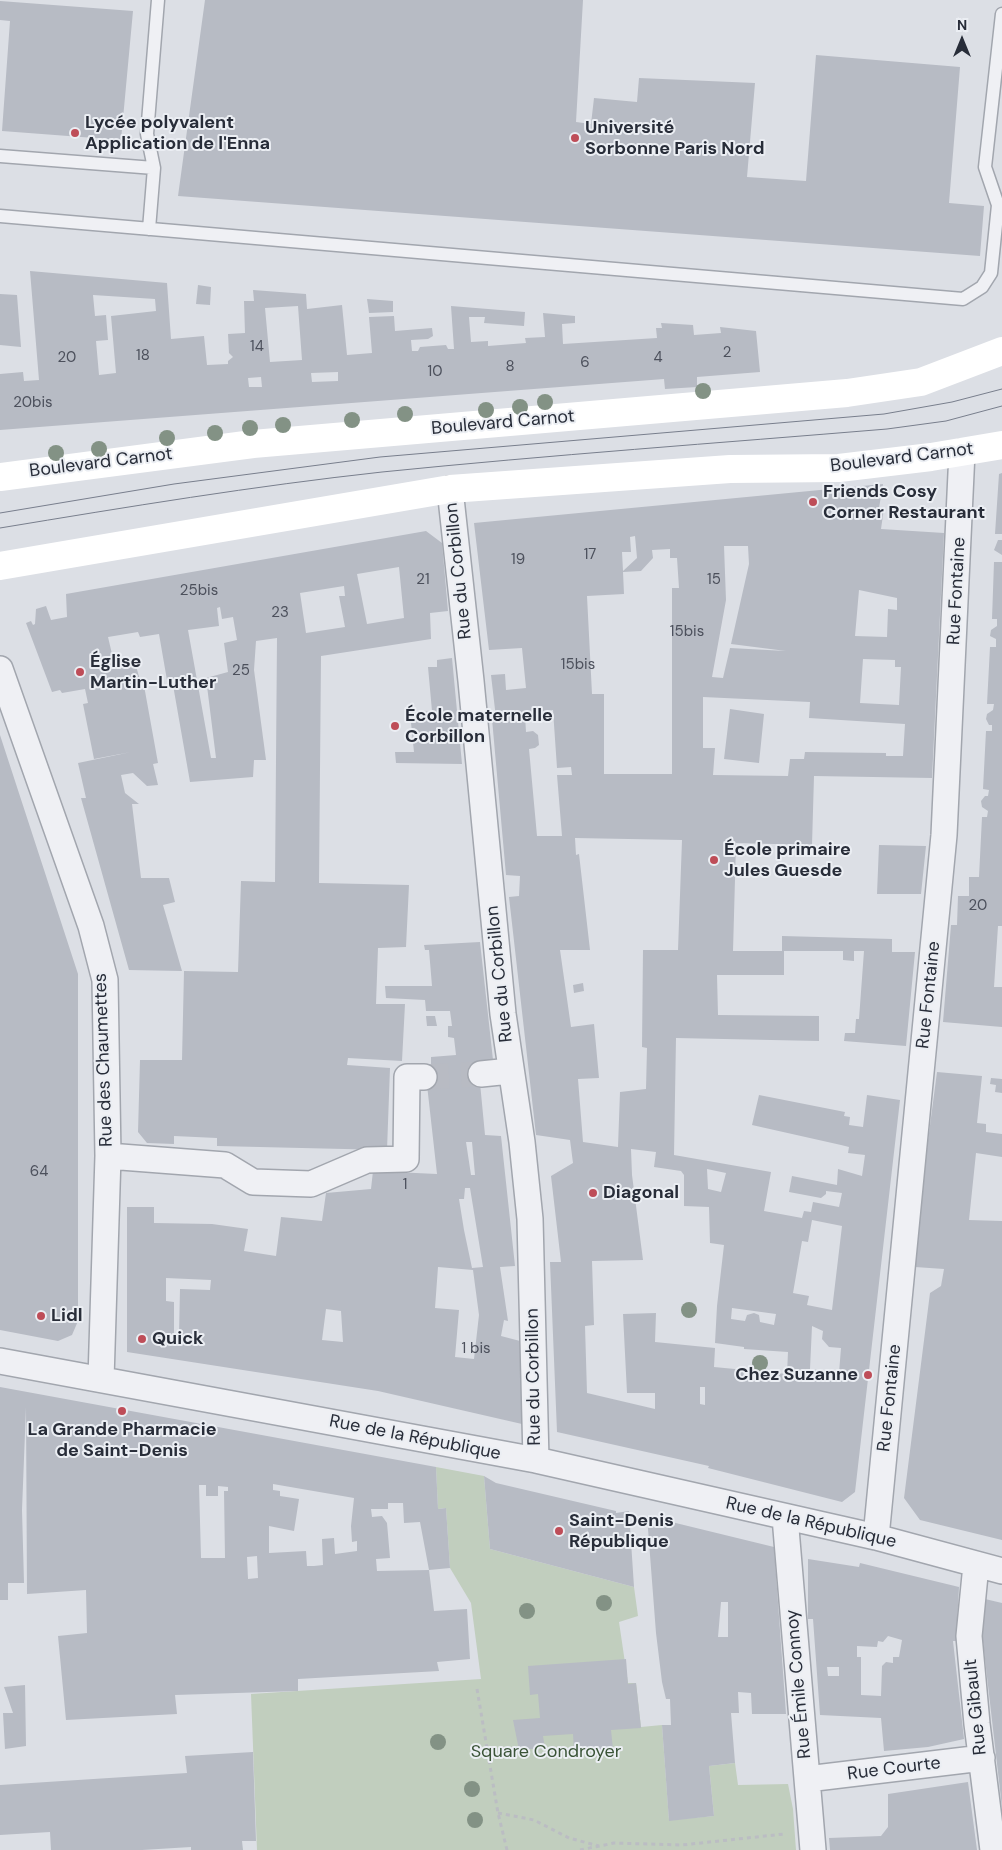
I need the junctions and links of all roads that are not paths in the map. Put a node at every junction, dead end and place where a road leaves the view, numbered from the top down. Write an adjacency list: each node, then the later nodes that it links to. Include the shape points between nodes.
1 (158, 0): 4 (lane, via 147,134)
2 (1002, 14): 6 (lane, via 985,166 998,205 991,273 982,286 963,299)
3 (0, 156): 4 (lane)
4 (154, 168): 6 (lane)
5 (0, 216): 6 (lane)
6 (149, 229)
7 (1002, 351): 10 (street, Boulevard Carnot, via 921,382 847,393 253,444)
8 (1002, 445): 9 (street, Boulevard Carnot)
9 (962, 452): 11 (street, Boulevard Carnot, via 839,468 730,469); 22 (street, Rue Fontaine, via 944,835)
10 (0, 477)
11 (450, 489): 12 (street, Boulevard Carnot); 14 (street, Rue du Corbillon)
12 (0, 566)
13 (0, 668): 17 (street, Rue des Chaumettes, via 91,926 105,980)
14 (510, 1071): 15 (street); 20 (street, Rue du Corbillon, via 530,1219)
15 (481, 1074)
16 (424, 1077): 17 (street, via 407,1077 406,1159 345,1159 311,1184 253,1182 225,1164)
17 (108, 1156): 19 (street, Rue des Chaumettes)
18 (0, 1361): 19 (street, Rue de la République)
19 (101, 1379): 20 (street, Rue de la République)
20 (536, 1460): 21 (street, Rue de la République)
21 (785, 1517): 22 (street, Rue de la République); 26 (street, Rue Émile Connoy)
22 (876, 1537): 23 (street, Rue de la République)
23 (976, 1565): 24 (street, Rue de la République); 25 (street, Rue Gibault, via 969,1636)
24 (1002, 1571)
25 (982, 1758): 26 (street, Rue Courte); 28 (street, Rue Gibault)
26 (807, 1779): 27 (street, Rue Émile Connoy)
27 (812, 1840)
28 (993, 1850)

